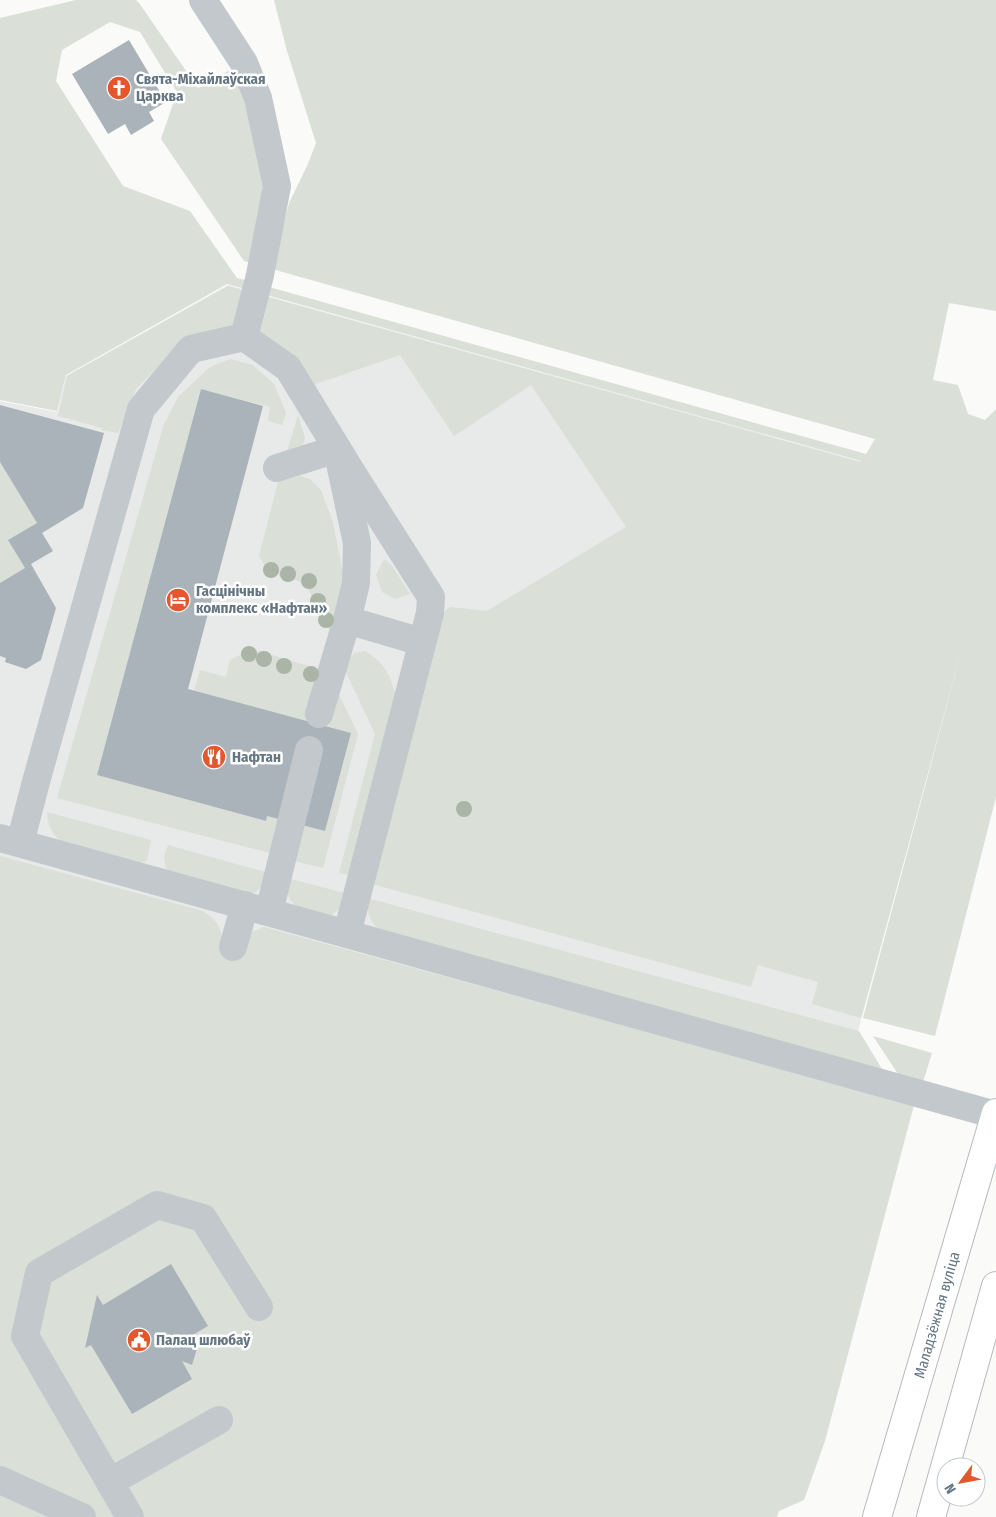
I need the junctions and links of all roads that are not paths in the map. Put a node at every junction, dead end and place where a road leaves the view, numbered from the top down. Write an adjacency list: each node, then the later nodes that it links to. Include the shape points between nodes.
1 (203, 0): 2 (lane, via 244,63 258,98 277,186)
2 (244, 337): 3 (lane, via 288,368); 9 (lane, via 191,349 141,409 37,778)
3 (337, 449): 4 (lane); 5 (lane, via 358,543 356,583); 6 (lane, via 431,597)
4 (277, 468)
5 (347, 620): 6 (lane); 7 (lane)
6 (422, 642): 11 (lane)
7 (318, 714)
8 (309, 750): 10 (lane)
9 (10, 840): 10 (lane)
10 (257, 909): 11 (lane); 12 (lane)
11 (347, 934): 13 (lane)
12 (233, 947)
13 (996, 1114): 21 (main road, Маладзёжная вуліца)
14 (996, 1286): 22 (main road)
15 (259, 1307): 18 (lane, via 203,1218 157,1205 39,1273 25,1336)
16 (219, 1420): 18 (lane)
17 (0, 1480): 19 (lane)
18 (110, 1482): 20 (lane)
19 (82, 1517)
20 (130, 1517)
21 (877, 1517)
22 (931, 1517)

